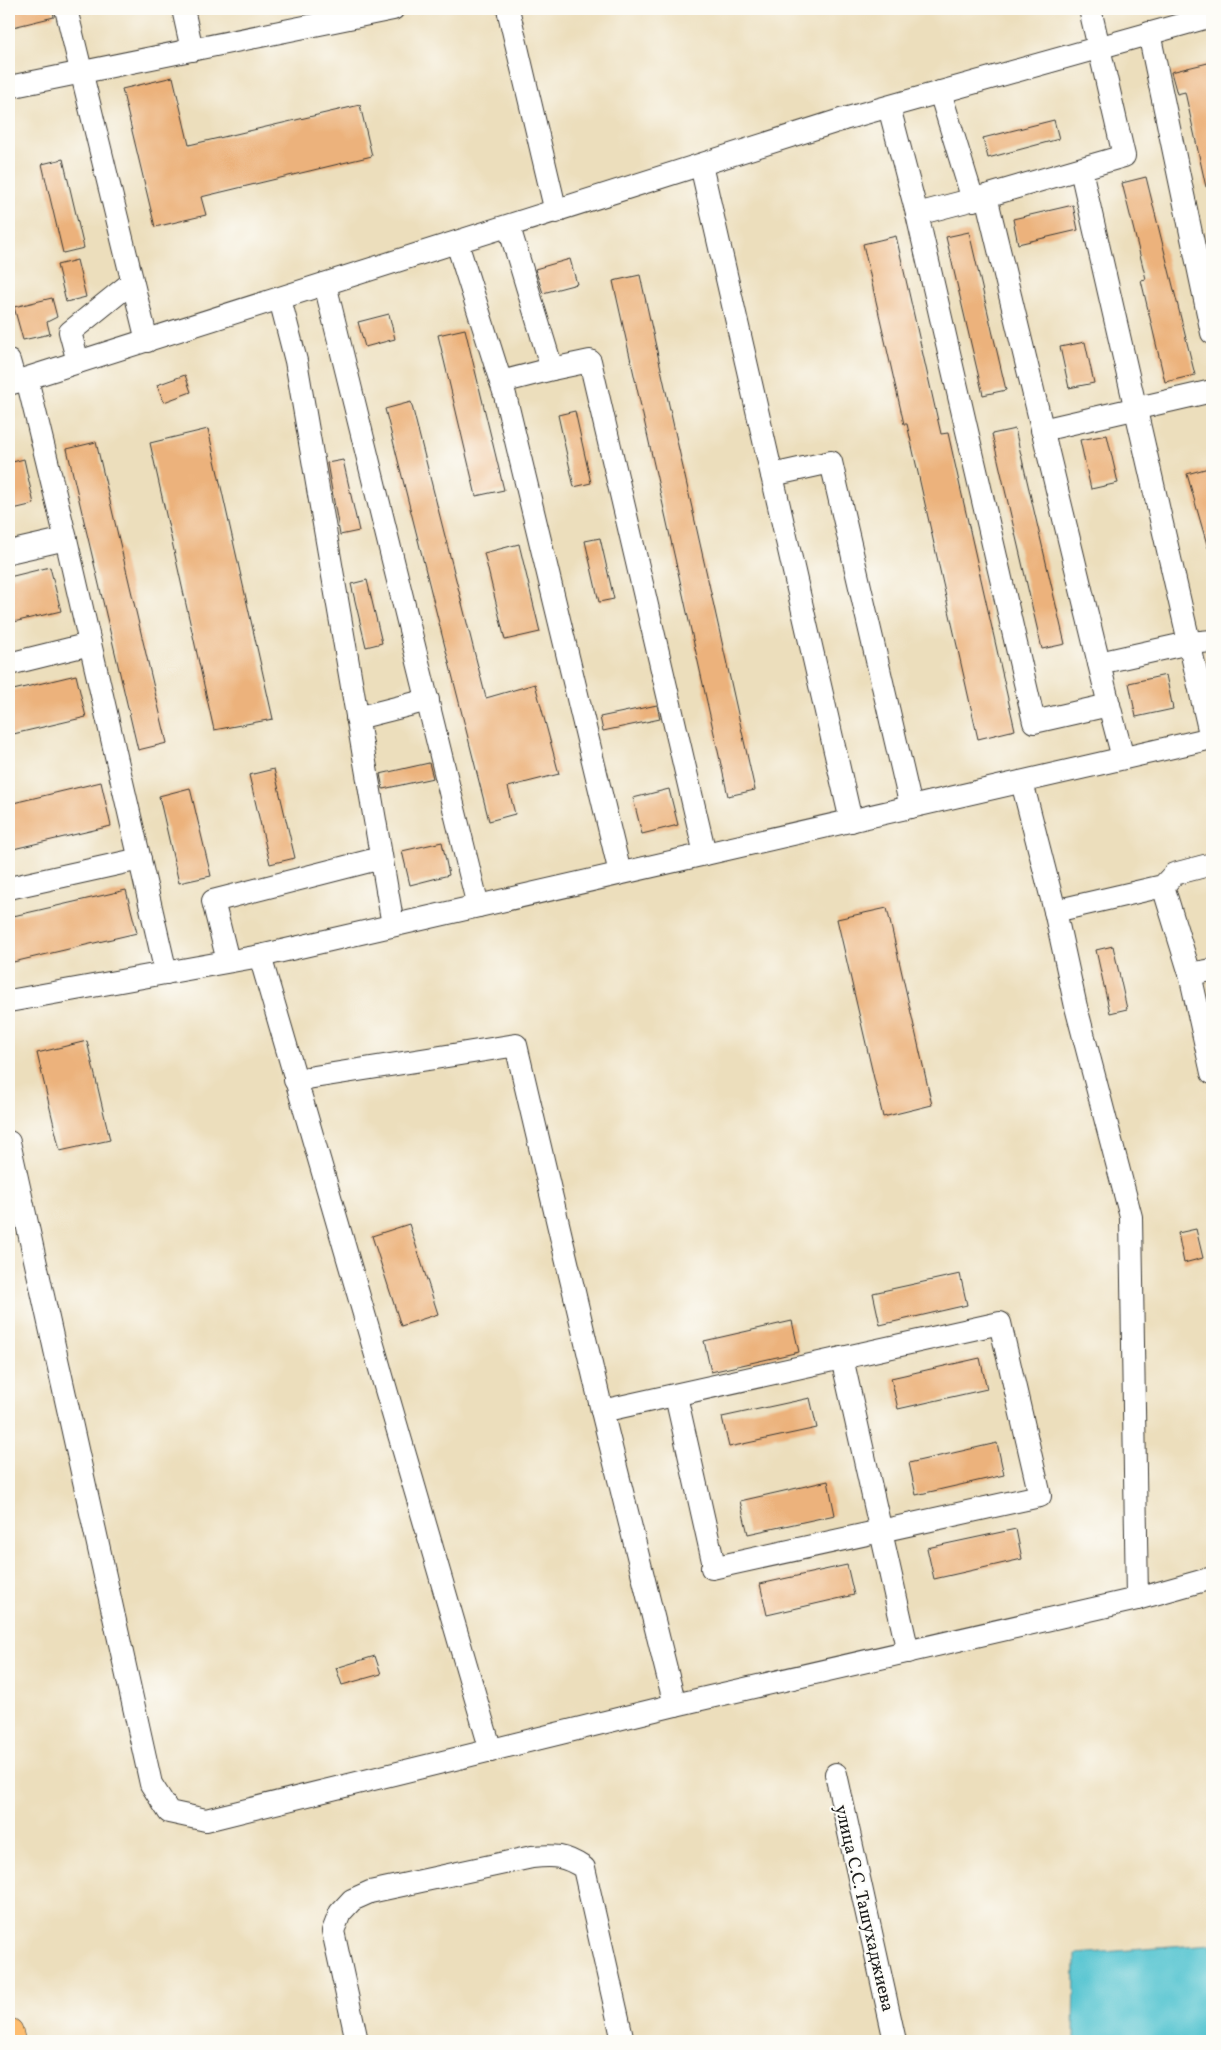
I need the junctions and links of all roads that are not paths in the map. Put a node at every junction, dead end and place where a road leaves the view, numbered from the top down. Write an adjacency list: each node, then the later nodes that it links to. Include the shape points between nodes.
1 (66, 9): 10 (street)
2 (182, 9): 9 (street)
3 (393, 9): 9 (street)
4 (508, 9): 17 (street)
5 (1090, 9): 8 (street)
6 (1212, 16): 7 (street)
7 (1149, 33): 8 (street); 24 (street)
8 (1099, 47): 12 (street); 15 (street, via 1124,156)
9 (192, 50): 10 (street)
10 (81, 71): 11 (street); 21 (street)
11 (9, 87)
12 (940, 92): 13 (street); 16 (street)
13 (889, 107): 14 (street); 18 (street)
14 (701, 165): 17 (street); 34 (street)
15 (1081, 170): 16 (street); 32 (street)
16 (979, 198): 18 (street); 33 (street)
17 (556, 212): 19 (street)
18 (917, 214): 43 (street, via 1034,722)
19 (509, 227): 20 (street); 28 (street)
20 (456, 243): 22 (street); 30 (street)
21 (132, 282): 25 (street); 27 (street, via 70,332)
22 (326, 284): 23 (street); 42 (street)
23 (280, 299): 25 (street); 44 (street, via 296,361)
24 (1212, 333)
25 (147, 341): 27 (street)
26 (9, 361): 29 (street)
27 (78, 362): 29 (street)
28 (552, 369): 30 (street); 50 (street, via 590,361)
29 (17, 382): 35 (street)
30 (501, 382): 54 (street)
31 (1212, 391): 32 (street)
32 (1136, 409): 33 (street); 38 (street)
33 (1042, 430): 40 (street)
34 (772, 476): 48 (street, via 831,462); 49 (street)
35 (66, 538): 36 (street); 39 (street)
36 (9, 552)
37 (1212, 641): 38 (street)
38 (1189, 643): 40 (street); 45 (street)
39 (90, 644): 41 (street); 52 (street)
40 (1099, 663): 43 (street)
41 (9, 664)
42 (428, 700): 44 (street); 57 (street)
43 (1109, 705): 46 (street)
44 (357, 718): 51 (street)
45 (1212, 738): 46 (street)
46 (1123, 758): 47 (street)
47 (1022, 782): 48 (street); 58 (street)
48 (911, 807): 49 (street)
49 (851, 821): 50 (street)
50 (704, 854): 54 (street)
51 (381, 858): 59 (street); 61 (street, via 213,901)
52 (140, 859): 56 (street); 63 (street)
53 (1212, 864): 55 (street, via 1174,874)
54 (620, 873): 57 (street)
55 (1163, 886): 58 (street); 64 (street)
56 (9, 888)
57 (478, 906): 59 (street)
58 (1055, 911): 74 (street, via 1076,1007 1131,1217)
59 (393, 925): 60 (street)
60 (260, 956): 61 (street); 67 (street)
61 (228, 961): 63 (street)
62 (1212, 970): 64 (street)
63 (166, 973): 65 (street)
64 (1190, 974): 66 (street)
65 (9, 1001)
66 (1212, 1073)
67 (295, 1080): 71 (street, via 516,1045); 77 (street)
68 (9, 1142): 77 (street, via 151,1784 169,1812 206,1820)
69 (842, 1358): 70 (street); 72 (street); 72 (street, via 1000,1323 1038,1486 1040,1496)
70 (676, 1396): 71 (street); 72 (street, via 712,1565)
71 (602, 1411): 76 (street)
72 (881, 1531): 75 (street)
73 (1212, 1578): 74 (street)
74 (1137, 1598): 75 (street)
75 (908, 1652): 76 (street)
76 (675, 1705): 77 (street)
77 (491, 1751)
78 (836, 1774): 83 (street, улица С.С. Ташухаджиева)
79 (9, 2032): 80 (main road)
80 (11, 2041)
81 (358, 2041): 82 (street, via 333,1931 340,1913 352,1900 370,1892 551,1855 570,1859 584,1868)
82 (622, 2041)
83 (895, 2041)

